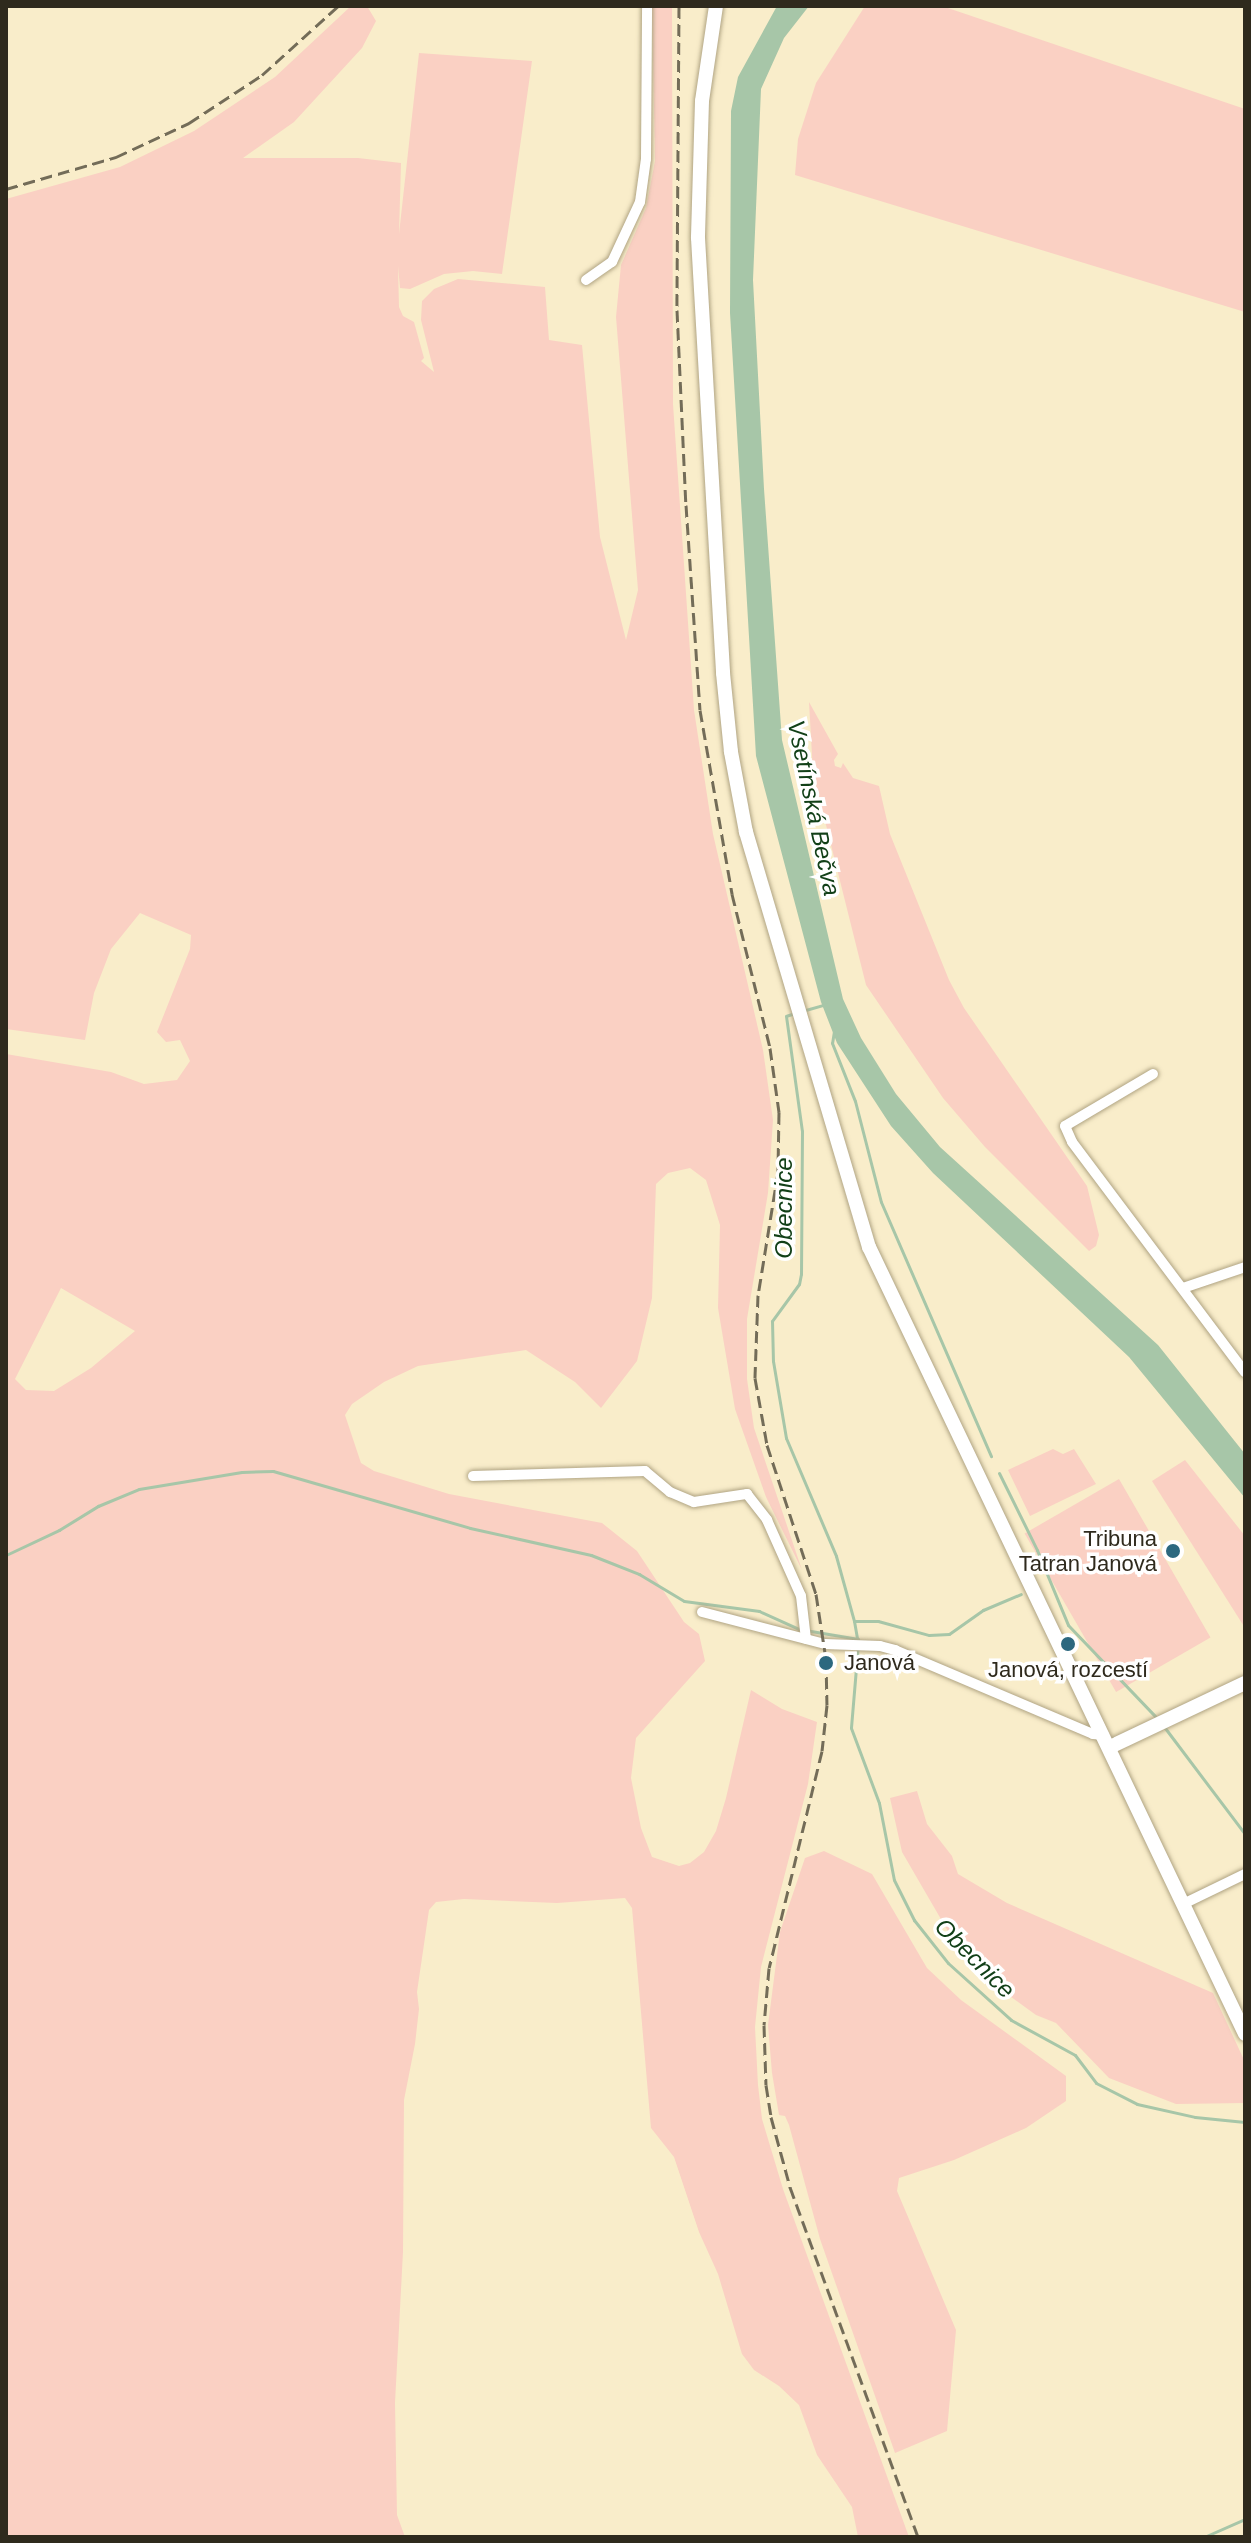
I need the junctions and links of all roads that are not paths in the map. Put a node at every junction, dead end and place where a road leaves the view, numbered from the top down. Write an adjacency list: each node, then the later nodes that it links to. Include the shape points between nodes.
1 (647, 6): 3 (street, via 646,159 640,202 612,262)
2 (711, 9): 12 (main road, via 698,238 725,697 740,808 869,1247)
3 (586, 280)
4 (1153, 1074): 6 (street, via 1065,1126)
5 (1245, 1267): 6 (street)
6 (1183, 1288): 7 (street)
7 (1245, 1372)
8 (473, 1476): 10 (street, via 645,1471 670,1492 694,1502 747,1494 767,1520 801,1596)
9 (702, 1612): 10 (street)
10 (806, 1639): 12 (street, via 895,1650)
11 (1245, 1683): 12 (main road)
12 (1107, 1741): 14 (main road)
13 (1245, 1874): 14 (street)
14 (1183, 1904): 15 (main road)
15 (1245, 2034)

